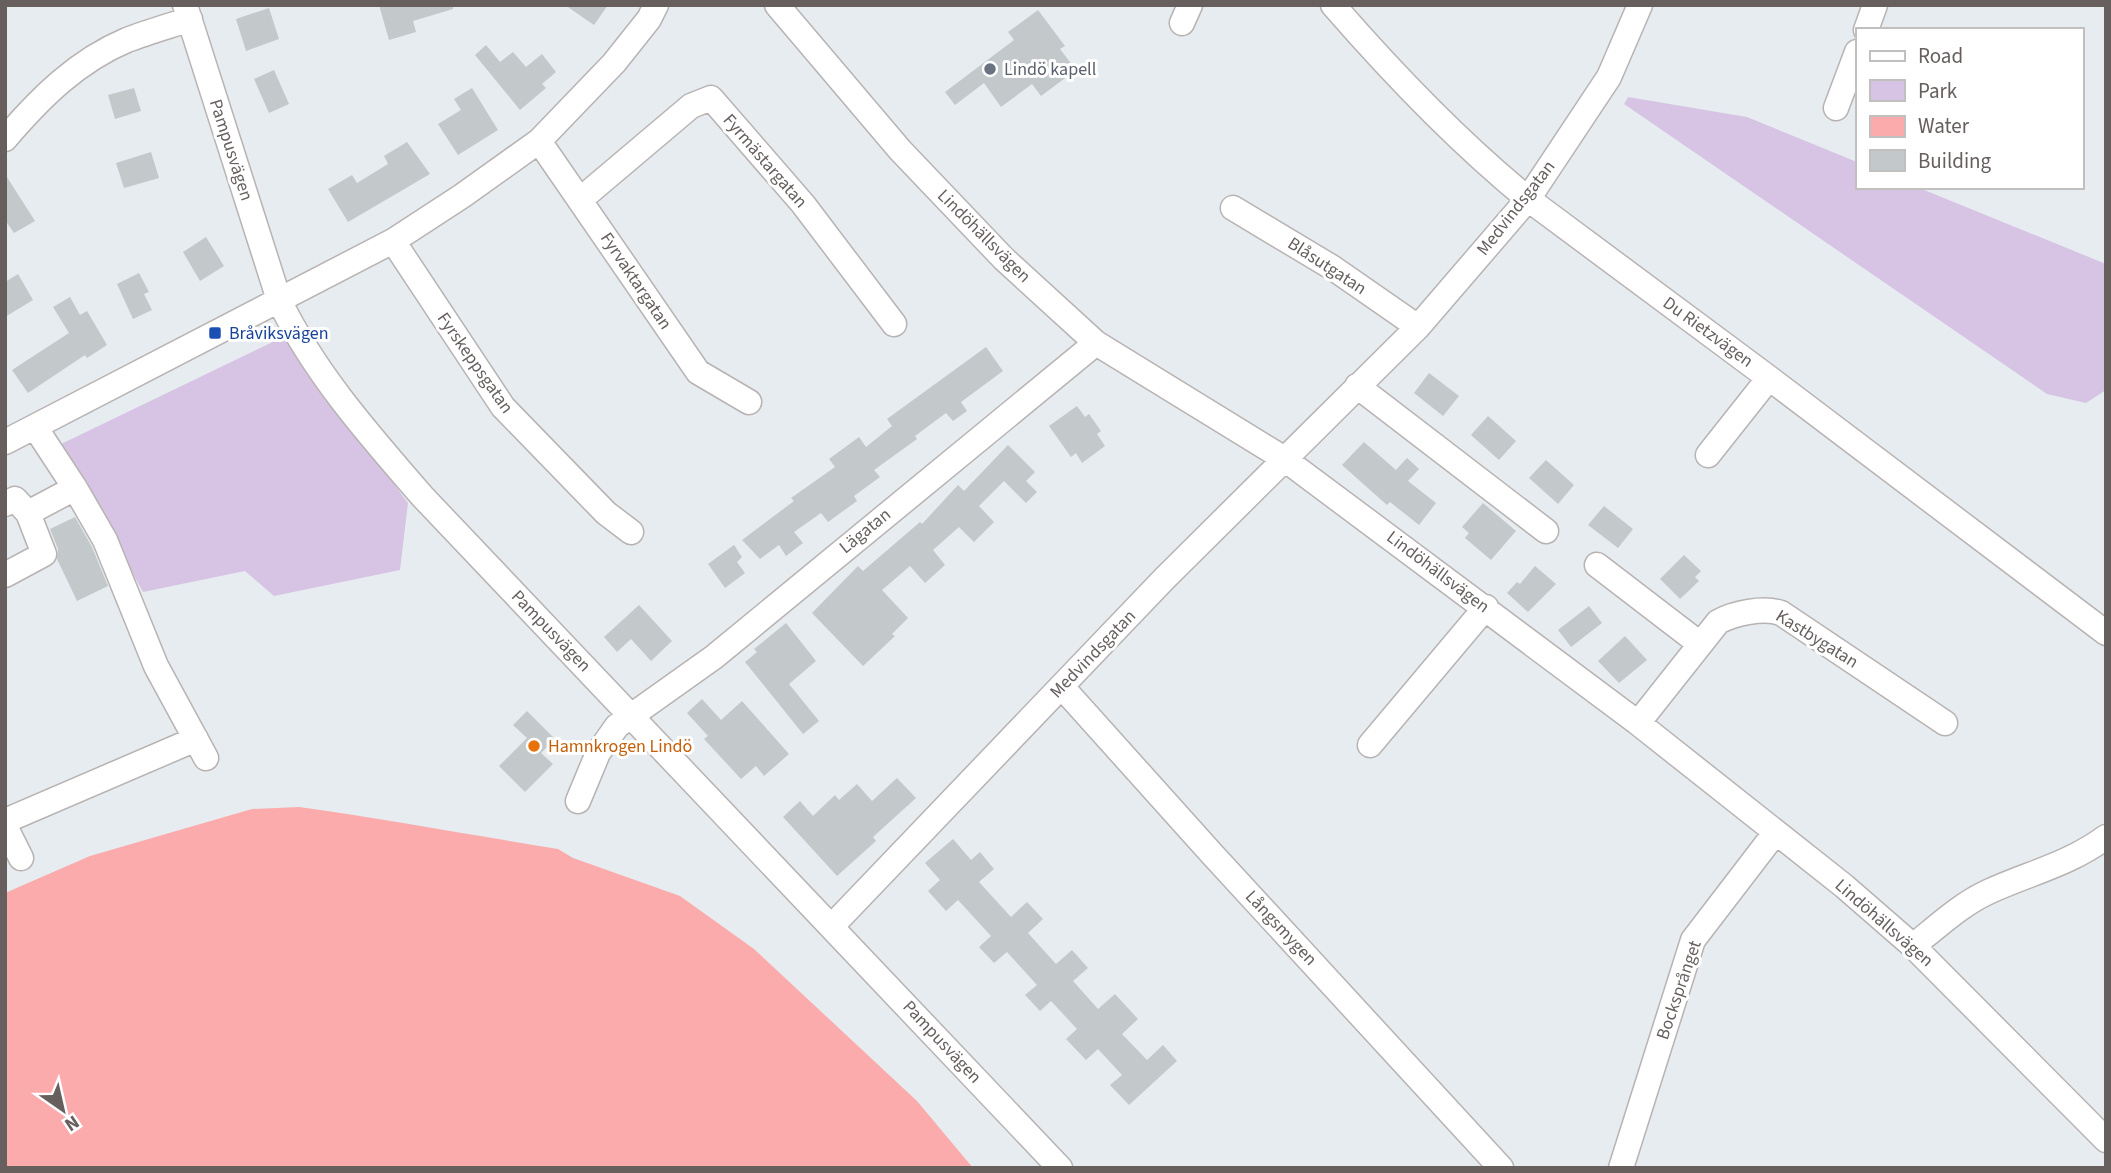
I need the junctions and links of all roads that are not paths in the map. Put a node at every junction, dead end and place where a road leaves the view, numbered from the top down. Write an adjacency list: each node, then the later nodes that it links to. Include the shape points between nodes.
1 (656, 5): 11 (street, via 614,63)
2 (777, 5): 19 (street, Lindöhällsvägen, via 900,150 1004,259)
3 (1333, 5): 13 (street, Du Rietzvägen, via 1386,67)
4 (1640, 5): 13 (street, Medvindsgatan, via 1609,77)
5 (1875, 5): 7 (street)
6 (187, 12): 10 (street, via 94,57 60,80); 16 (street, Pampusvägen)
7 (1867, 28)
8 (1856, 55): 9 (street)
9 (1836, 108)
10 (5, 139)
11 (539, 141): 12 (street, Fyrvaktargatan); 15 (street)
12 (581, 199): 17 (street, Fyrmästargatan, via 691,106 711,98 803,204); 22 (street, Fyrvaktargatan, via 698,372)
13 (1528, 199): 18 (street, Medvindsgatan); 20 (street, Du Rietzvägen)
14 (1233, 208): 18 (street, Blåsutgatan, via 1333,268)
15 (393, 241): 16 (street); 30 (street, Fyrskeppsgatan, via 503,407 606,513)
16 (279, 300): 23 (street); 37 (street, Pampusvägen, via 366,431)
17 (894, 324)
18 (1418, 327): 21 (street, Medvindsgatan)
19 (1096, 343): 26 (street, Lindöhällsvägen); 37 (street, Lägatan, via 713,657)
20 (1769, 378): 25 (street); 34 (street, Du Rietzvägen)
21 (1357, 386): 26 (street, Medvindsgatan); 29 (street)
22 (750, 402)
23 (35, 427): 24 (street); 27 (street)
24 (5, 442)
25 (1708, 455)
26 (1283, 458): 33 (street, Lindöhällsvägen); 36 (street, Medvindsgatan)
27 (75, 488): 28 (street); 42 (street, via 105,540 156,666 201,748)
28 (17, 509): 32 (street, via 44,554)
29 (1546, 531)
30 (631, 532)
31 (1597, 565): 35 (street)
32 (5, 575)
33 (1486, 607): 38 (street, Lindöhällsvägen); 40 (street)
34 (2106, 633)
35 (1700, 645): 38 (street, Kastbygatan); 39 (street, Kastbygatan, via 1718,622 1728,617 1772,610)
36 (1062, 687): 47 (street, Medvindsgatan); 51 (street, Långsmygen)
37 (632, 716): 41 (street, Lägatan, via 617,726 598,753); 47 (street, Pampusvägen)
38 (1638, 723): 44 (street, Lindöhällsvägen)
39 (1945, 723)
40 (1370, 745)
41 (578, 801)
42 (5, 821)
43 (5, 827): 46 (street)
44 (1775, 833): 48 (street, Lindöhällsvägen); 52 (street, Bocksprånget, via 1693,940)
45 (2106, 837): 48 (street, via 2059,865 1987,892)
46 (21, 858)
47 (832, 926): 50 (street, Pampusvägen)
48 (1913, 946): 49 (street, Lindöhällsvägen)
49 (2106, 1140)
50 (1060, 1168)
51 (1501, 1168)
52 (1621, 1168)

